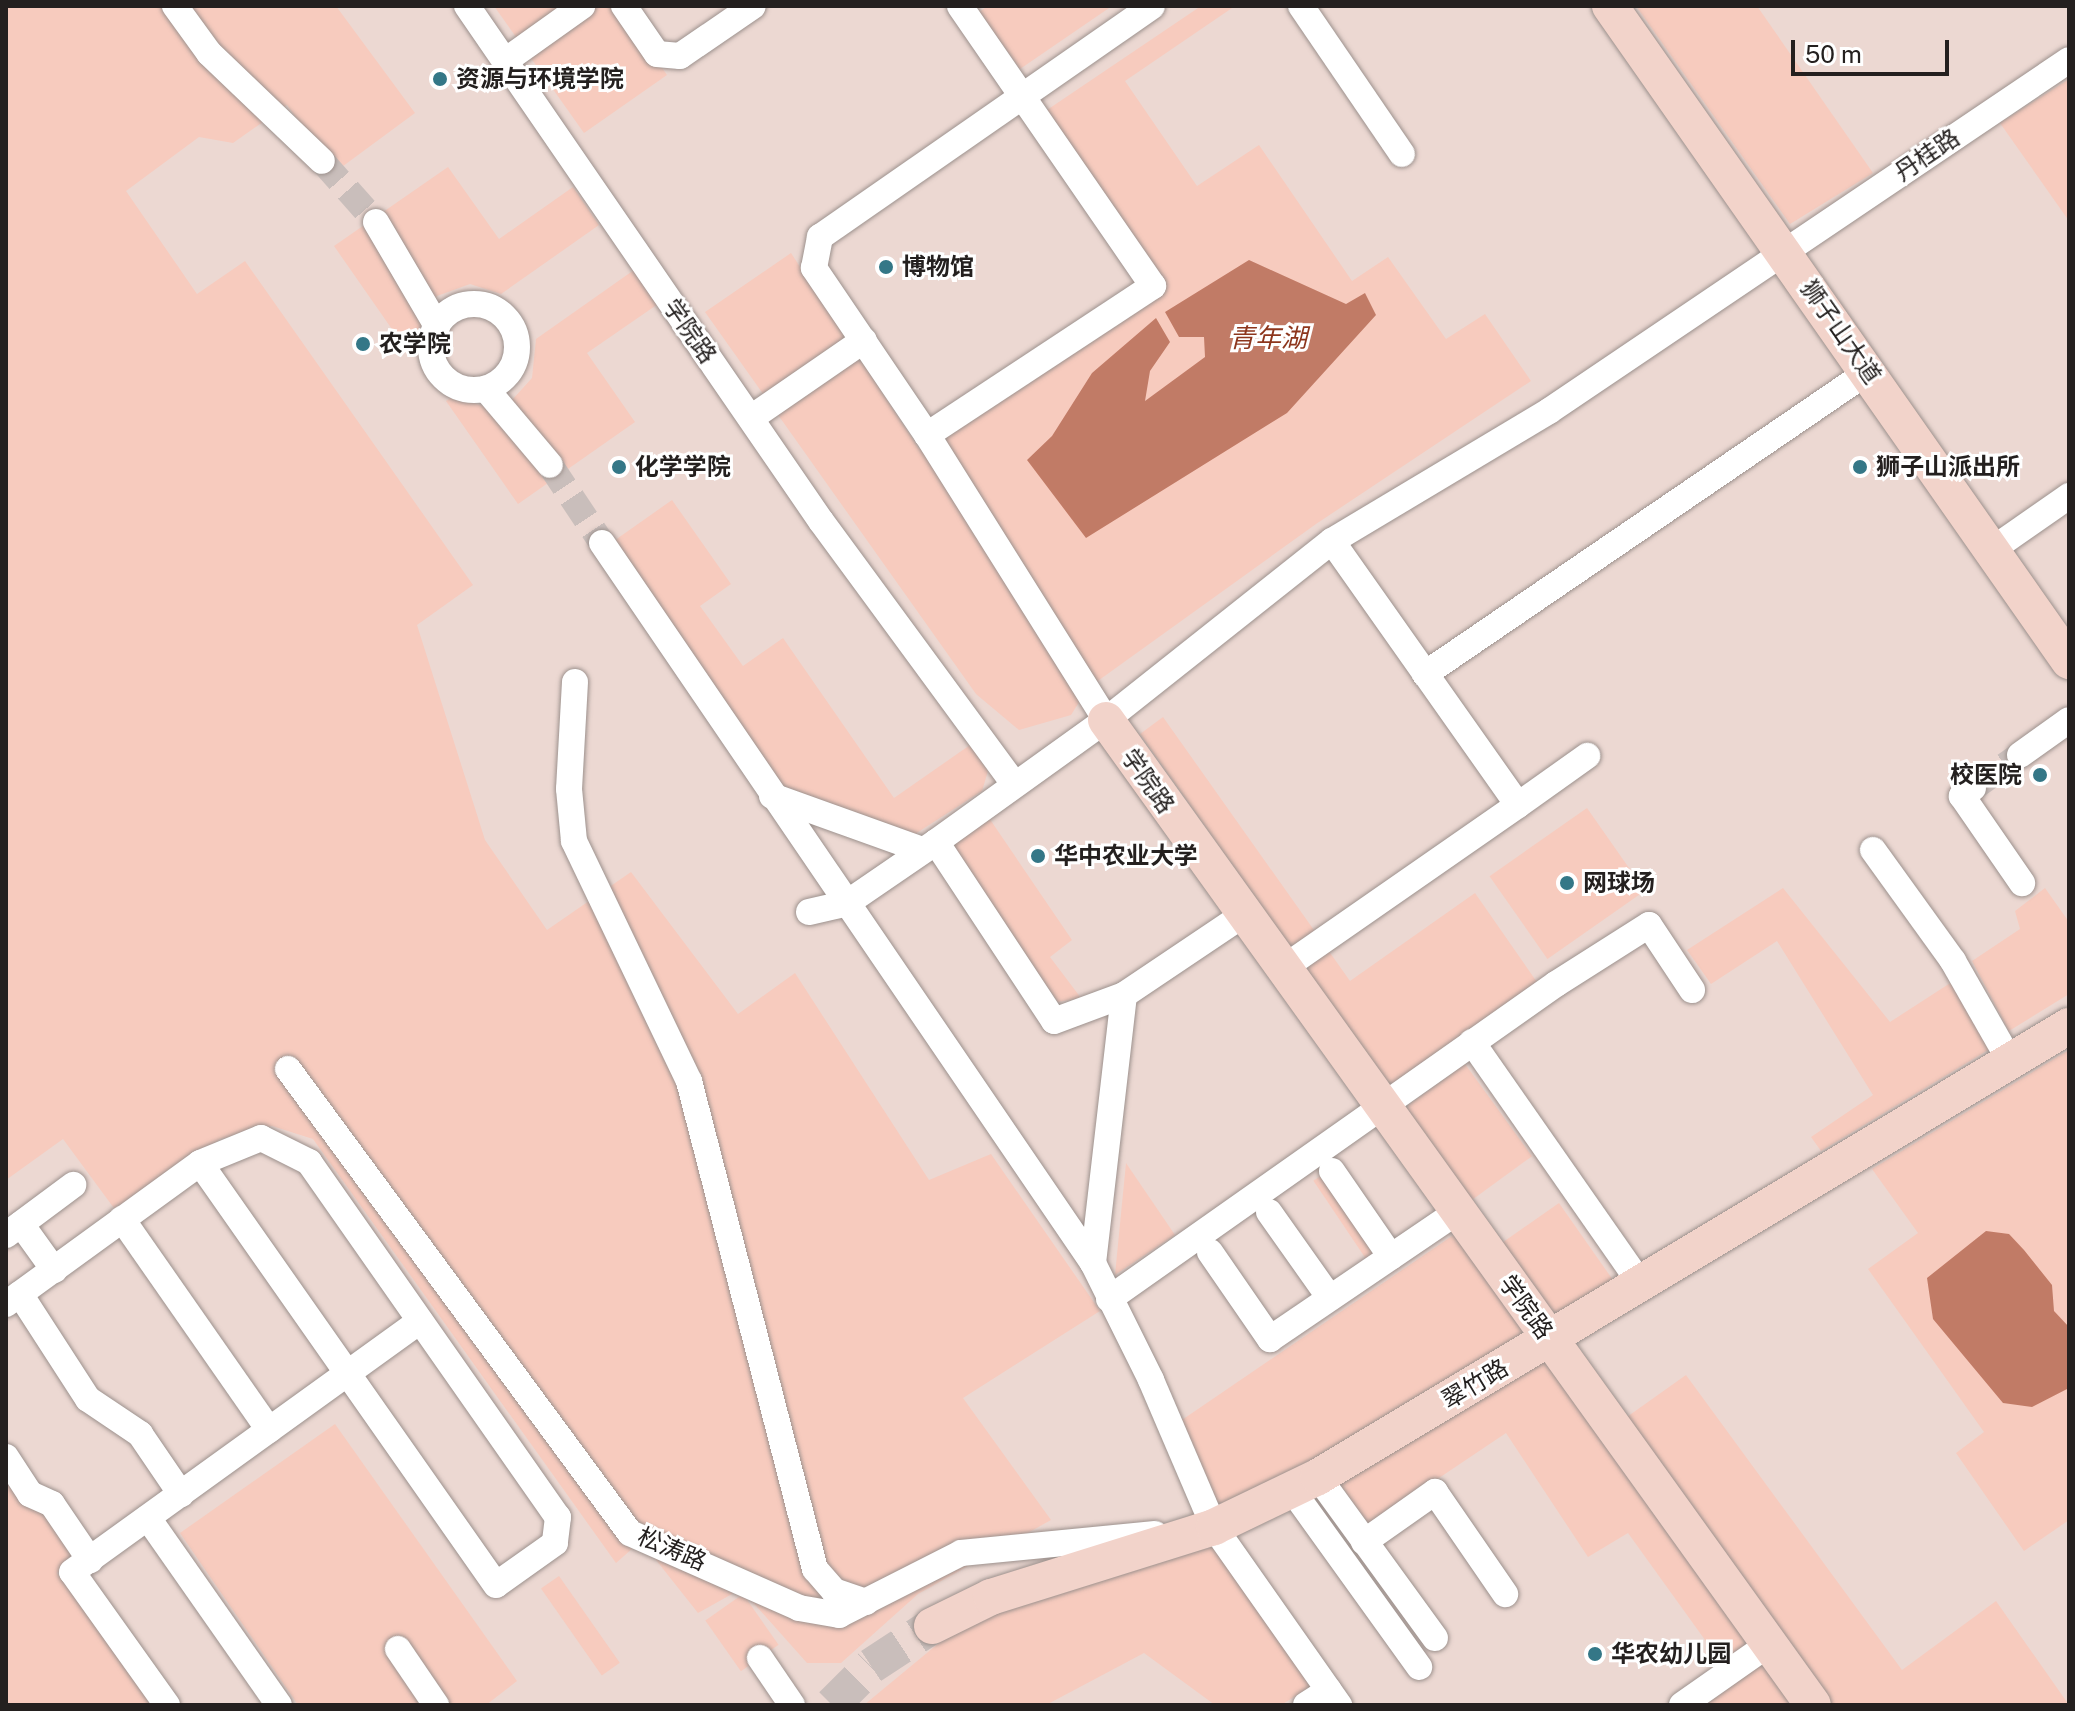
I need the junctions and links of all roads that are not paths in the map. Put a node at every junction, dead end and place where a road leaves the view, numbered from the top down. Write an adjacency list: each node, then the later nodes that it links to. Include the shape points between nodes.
1 (175, 6): 14 (street, via 209,53)
2 (467, 6): 11 (street, 学院路)
3 (582, 6): 11 (street)
4 (624, 6): 5 (street, via 657,54 680,56)
5 (753, 6)
6 (960, 6): 12 (street)
7 (1152, 6): 12 (street)
8 (1301, 6): 13 (street)
9 (1610, 6): 16 (street, 狮子山大道)
10 (2069, 60): 16 (street, 丹桂路)
11 (505, 61): 21 (street, 学院路)
12 (1023, 97): 18 (street, via 820,237 814,268); 22 (street, via 1153,286)
13 (1402, 154)
14 (322, 161)
15 (376, 222): 17 (street)
16 (1785, 252): 19 (street, 狮子山大道); 25 (street, 丹桂路, via 1549,411)
17 (437, 326): 20 (street, via 432,354 445,379 471,390); 20 (street, via 459,307 472,304 487,306 509,322 515,335 515,362 508,374)
18 (864, 340): 21 (street); 22 (street)
19 (1869, 371): 27 (street, 狮子山大道); 29 (street)
20 (486, 389): 23 (street)
21 (751, 418): 35 (street, 学院路)
22 (927, 435): 31 (street)
23 (550, 465)
24 (2069, 496): 27 (street)
25 (1332, 541): 29 (street); 31 (street, 丹桂路)
26 (602, 543): 37 (street)
27 (1993, 549): 28 (street, 狮子山大道)
28 (2069, 661)
29 (1425, 674): 38 (street)
30 (575, 682): 80 (street, via 569,789 574,841 689,1081 815,1569 834,1591)
31 (1106, 720): 35 (street); 44 (street, 学院路)
32 (2069, 720): 33 (street)
33 (2020, 755)
34 (1587, 756): 38 (street)
35 (1014, 784): 39 (street)
36 (1973, 788): 41 (street, via 1962,796)
37 (772, 796): 39 (street); 42 (street)
38 (1518, 805): 45 (street)
39 (927, 845): 42 (street); 47 (street, via 1054,1021)
40 (1873, 850): 50 (street, via 1953,961)
41 (2022, 883)
42 (847, 903): 43 (street); 62 (street)
43 (809, 912)
44 (1243, 915): 45 (street, 学院路); 47 (street)
45 (1282, 969): 52 (street, 学院路)
46 (1692, 990): 49 (street, via 1649,925)
47 (1124, 995): 62 (street)
48 (2069, 1026): 50 (street, 翠竹路)
49 (1472, 1042): 52 (street); 64 (street)
50 (2010, 1061): 64 (street, 翠竹路)
51 (288, 1069): 80 (street, 松涛路, via 630,1533 799,1608 839,1615)
52 (1382, 1107): 57 (street, 学院路); 67 (street)
53 (200, 1163): 58 (street); 68 (street, via 261,1138 309,1162); 70 (street)
54 (1332, 1171): 61 (street)
55 (73, 1185): 59 (street)
56 (1269, 1212): 65 (street)
57 (1457, 1212): 61 (street); 69 (street, 学院路)
58 (122, 1219): 63 (street); 71 (street)
59 (13, 1229): 63 (street)
60 (1210, 1252): 65 (street, via 1270,1339)
61 (1391, 1257): 65 (street)
62 (1093, 1263): 67 (street)
63 (54, 1270): 66 (street)
64 (1642, 1286): 69 (street, 翠竹路)
65 (1330, 1298)
66 (13, 1299): 74 (street, via 88,1399 140,1434)
67 (1109, 1299): 76 (street, via 1151,1380)
68 (420, 1321): 70 (street); 70 (street, via 558,1517 555,1543 496,1585)
69 (1550, 1340): 73 (street, 翠竹路); 83 (street, 学院路)
70 (346, 1374): 71 (street)
71 (269, 1430): 74 (street)
72 (6, 1457): 78 (street, via 30,1494 52,1504)
73 (1305, 1483): 76 (street, 翠竹路); 77 (street); 86 (street)
74 (181, 1494): 75 (street)
75 (148, 1518): 78 (street); 89 (street)
76 (1214, 1527): 80 (street, 松涛路, via 961,1553); 81 (street, 翠竹路, via 991,1597); 87 (street)
77 (1364, 1542): 79 (street, via 1435,1492); 82 (street)
78 (90, 1560): 88 (street, via 72,1572)
79 (1505, 1594)
80 (866, 1602)
81 (932, 1626)
82 (1435, 1638)
83 (1769, 1644): 93 (street); 94 (street, 学院路)
84 (398, 1649): 90 (street)
85 (760, 1658): 91 (street)
86 (1419, 1667)
87 (1334, 1697): 92 (street)
88 (167, 1705)
89 (279, 1705)
90 (436, 1705)
91 (792, 1705)
92 (1306, 1705)
93 (1682, 1705)
94 (1813, 1705)

